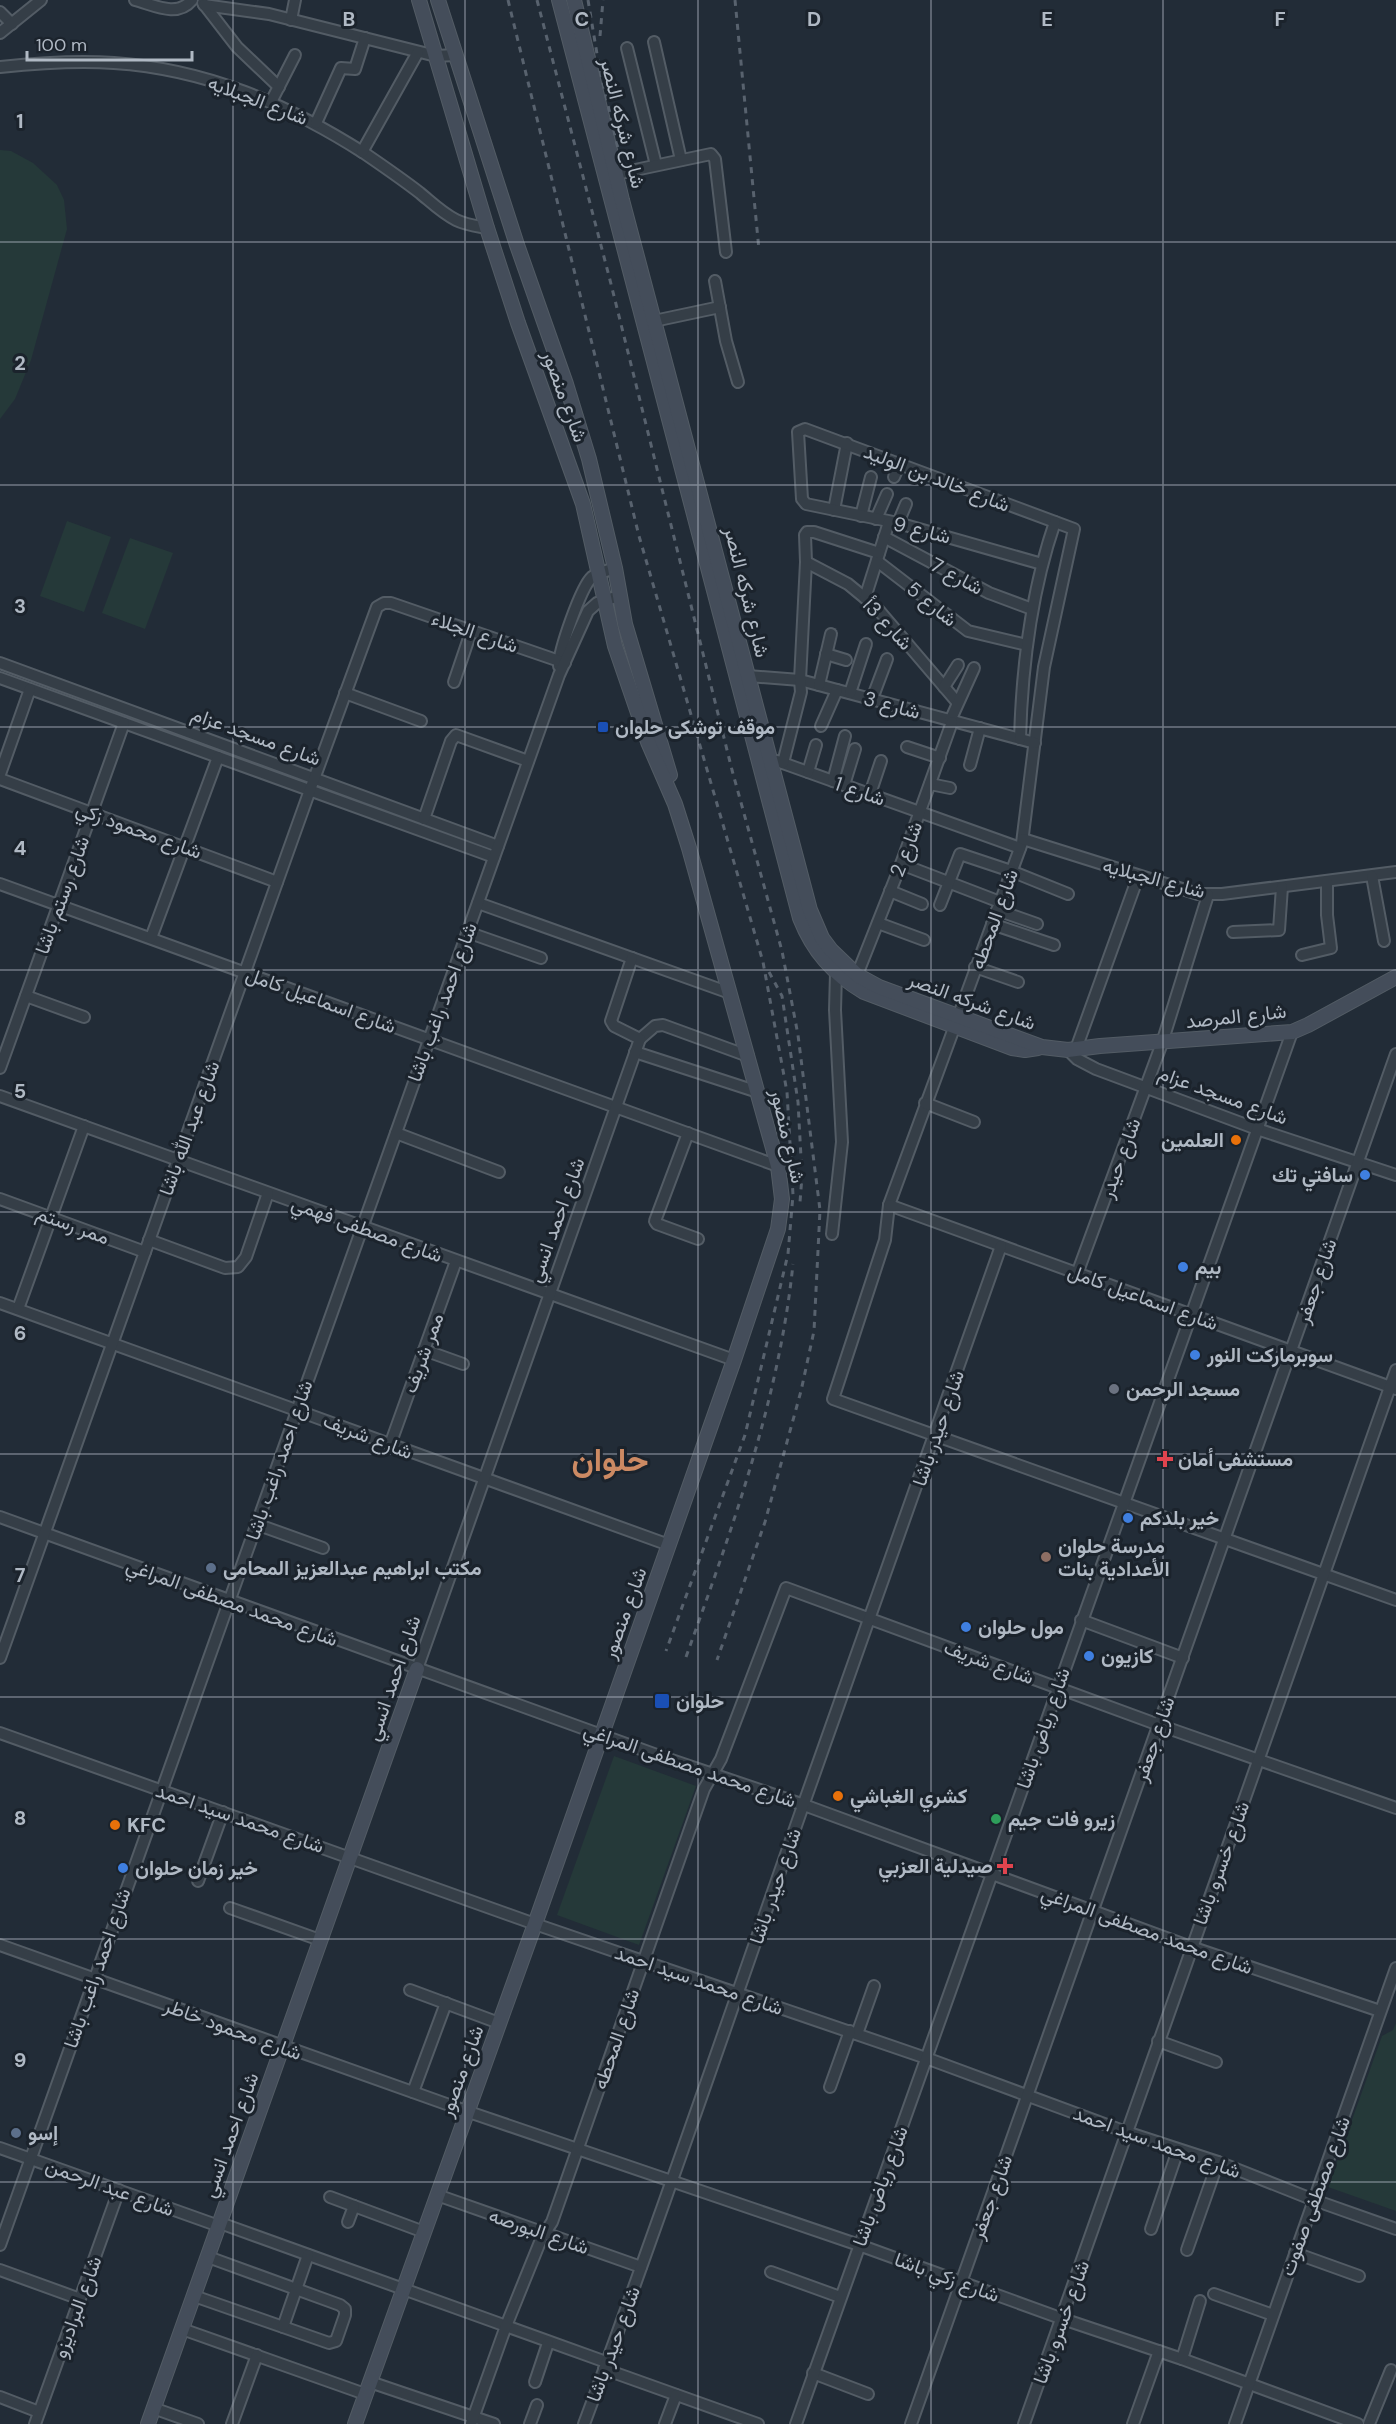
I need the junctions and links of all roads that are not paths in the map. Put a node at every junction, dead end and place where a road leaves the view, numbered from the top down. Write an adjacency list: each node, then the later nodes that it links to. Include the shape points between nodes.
1 (40, 0): 12 (street)
2 (135, 0): 3 (street, via 173,10)
3 (192, 0)
4 (295, 0): 11 (street)
5 (419, 0): 20 (street, شارع منصور)
6 (438, 0): 18 (street, شارع منصور)
7 (560, 0): 152 (street, شارع شركه النصر, via 800,918 814,948)
8 (574, 0): 28 (street, شارع شركه النصر)
9 (203, 2): 11 (street); 22 (street, via 241,52)
10 (0, 12): 12 (street)
11 (291, 20): 14 (street)
12 (12, 24): 13 (street)
13 (0, 33)
14 (365, 38): 17 (street); 24 (street, via 355,69 341,68)
15 (654, 42): 26 (street)
16 (627, 48): 27 (street)
17 (418, 52): 20 (street); 25 (street)
18 (455, 55): 20 (street); 33 (street, شارع منصور)
19 (295, 56): 22 (street)
20 (436, 56): 29 (street, شارع منصور)
21 (0, 66): 23 (street, شارع الجبلايه, via 80,62 148,66 201,78)
22 (279, 87): 23 (street)
23 (271, 102): 24 (street, شارع الجبلايه)
24 (316, 123): 25 (street, شارع الجبلايه)
25 (362, 152): 29 (street, شارع الجبلايه, via 448,215 466,225)
26 (681, 160): 27 (street); 30 (street, via 709,154 714,157)
27 (656, 165): 28 (street)
28 (616, 174): 34 (street, شارع شركه النصر)
29 (487, 228): 35 (street, شارع منصور)
30 (726, 252)
31 (715, 281): 32 (street)
32 (720, 307): 34 (street); 36 (street)
33 (541, 315): 35 (street); 54 (street, شارع منصور, via 589,459)
34 (654, 321): 72 (street, شارع شركه النصر)
35 (518, 323): 55 (street, شارع منصور, via 583,504)
36 (738, 382)
37 (847, 444): 38 (street, شارع خالد بن الوليد); 42 (street, شارع خالد بن الوليد, via 799,430); 44 (street)
38 (900, 463): 40 (street); 48 (street, شارع خالد بن الوليد)
39 (871, 477): 45 (street)
40 (894, 477)
41 (887, 494): 46 (street)
42 (802, 499): 44 (street, شارع 9, via 809,505)
43 (906, 504): 47 (street)
44 (834, 510): 45 (street, شارع 9)
45 (861, 516): 46 (street, شارع 9)
46 (876, 519): 47 (street, شارع 9)
47 (894, 522): 50 (street); 53 (street, شارع 9)
48 (1055, 522): 49 (street, شارع خالد بن الوليد); 53 (street)
49 (1074, 529): 91 (street, شارع المحطه, via 1044,667)
50 (884, 537): 51 (street); 60 (street, شارع 7, via 989,592)
51 (878, 557): 52 (street, شارع 5, via 807,532); 57 (street); 64 (street, شارع 5, via 968,632)
52 (806, 562): 57 (street, شارع 3أ, via 837,577); 74 (street)
53 (1042, 564): 60 (street)
54 (615, 568): 55 (street); 56 (street, شارع منصور)
55 (598, 573): 58 (street, شارع منصور); 68 (street, شارع احمد راغب باشا, via 584,589 564,640)
56 (619, 596): 58 (street, شارع احمد راغب باشا); 112 (street, شارع منصور, via 663,747)
57 (865, 598): 77 (street, شارع 3أ)
58 (604, 601): 68 (street, شارع احمد راغب باشا, via 588,611); 112 (street, شارع منصور, via 629,689)
59 (384, 603): 61 (street, شارع الجلاء); 80 (street, شارع عبد الله باشا, via 373,614)
60 (1032, 609): 64 (street)
61 (471, 632): 68 (street, شارع الجلاء); 75 (street)
62 (831, 634): 65 (street)
63 (866, 644): 81 (street)
64 (1027, 645): 90 (street)
65 (826, 654): 67 (street); 76 (street)
66 (887, 659): 82 (street)
67 (846, 660)
68 (562, 662): 98 (street, شارع احمد راغب باشا)
69 (0, 663): 104 (street, شارع مسجد عزام)
70 (958, 664): 77 (street)
71 (974, 668): 83 (street, شارع 2)
72 (748, 676): 74 (street, شارع 3); 96 (street, شارع شركه النصر)
73 (0, 678): 78 (street, شارع مسجد عزام)
74 (800, 680): 76 (street, شارع 3); 100 (street, via 801,692)
75 (454, 682)
76 (819, 685): 79 (street, شارع 3)
77 (944, 687): 83 (street, شارع 3أ)
78 (30, 689): 86 (street, شارع مسجد عزام); 103 (street)
79 (837, 690): 81 (street, شارع 3); 87 (street)
80 (345, 693): 84 (street); 104 (street, شارع عبد الله باشا)
81 (850, 693): 82 (street, شارع 3)
82 (872, 699): 85 (street, شارع 3)
83 (957, 702): 85 (street, شارع 2)
84 (421, 721)
85 (951, 721): 88 (street, شارع 3); 97 (street, شارع 2)
86 (124, 723): 95 (street, شارع مسجد عزام); 113 (street, شارع رستم باشا)
87 (821, 726)
88 (980, 728): 90 (street, شارع 3); 101 (street)
89 (845, 736): 106 (street)
90 (1020, 739): 91 (street, شارع 3)
91 (1035, 743): 116 (street, شارع المحطه)
92 (816, 745): 102 (street)
93 (907, 747): 97 (street)
94 (855, 749): 108 (street)
95 (218, 757): 110 (street, شارع مسجد عزام); 118 (street)
96 (768, 758): 100 (street, شارع 1); 153 (street, شارع شركه النصر, via 815,924 831,950)
97 (940, 758): 107 (street, شارع 2)
98 (528, 761): 115 (street, via 456,735); 117 (street, شارع احمد راغب باشا)
99 (881, 761): 111 (street)
100 (783, 763): 102 (street, شارع 1)
101 (970, 765)
102 (808, 772): 106 (street, شارع 1)
103 (0, 774)
104 (314, 778): 110 (street, شارع عبد الله باشا); 115 (street, شارع مسجد عزام)
105 (0, 779): 113 (street, شارع محمود زكي)
106 (832, 781): 108 (street, شارع 1)
107 (930, 784): 109 (street); 114 (street, شارع 2)
108 (844, 785): 111 (street, شارع 1)
109 (950, 788)
110 (310, 790): 119 (street, شارع مسجد عزام); 126 (street, شارع عبد الله باشا)
111 (870, 794): 114 (street, شارع 1)
112 (675, 804): 156 (street, شارع منصور)
113 (92, 812): 118 (street, شارع محمود زكي); 135 (street, شارع رستم باشا)
114 (920, 812): 116 (street, شارع 1); 120 (street, شارع 2)
115 (424, 819): 117 (street, شارع مسجد عزام)
116 (1021, 843): 121 (street, شارع المحطه); 124 (street, شارع الجبلايه)
117 (498, 846): 119 (street, شارع احمد راغب باشا)
118 (184, 847): 126 (street, شارع محمود زكي); 143 (street)
119 (494, 857): 133 (street, شارع احمد راغب باشا)
120 (901, 864): 127 (street); 130 (street, شارع 2)
121 (1011, 871): 127 (street, via 960,854); 131 (street); 137 (street, شارع المحطه)
122 (1396, 872): 123 (street, شارع الجبلايه)
123 (1372, 876): 125 (street, شارع الجبلايه); 145 (street)
124 (1138, 877): 132 (street, شارع الجبلايه); 165 (street)
125 (1327, 881): 129 (street, شارع الجبلايه); 147 (street, via 1331,948)
126 (277, 882): 151 (street, شارع عبد الله باشا)
127 (948, 882): 136 (street); 137 (street)
128 (0, 884): 135 (street, شارع اسماعيل كامل)
129 (1282, 887): 132 (street, شارع الجبلايه); 142 (street, via 1279,930)
130 (890, 891): 134 (street); 138 (street, شارع 2)
131 (1068, 894)
132 (1208, 895): 163 (street, شارع حيدر)
133 (478, 903): 141 (street, شارع احمد راغب باشا); 149 (street)
134 (922, 904)
135 (58, 905): 143 (street, شارع اسماعيل كامل); 157 (street, شارع رستم باشا)
136 (940, 905)
137 (998, 906): 139 (street, شارع المحطه); 140 (street)
138 (878, 923): 144 (street); 153 (street, شارع 2)
139 (992, 924): 146 (street); 150 (street, شارع المحطه)
140 (1037, 924)
141 (467, 932): 148 (street); 161 (street, شارع احمد راغب باشا)
142 (1233, 932)
143 (151, 938): 151 (street, شارع اسماعيل كامل)
144 (924, 940)
145 (1384, 941)
146 (1054, 945)
147 (1302, 955)
148 (541, 958)
149 (632, 958): 156 (street); 162 (street, via 611,1021)
150 (975, 967): 155 (street); 159 (street, شارع المحطه)
151 (244, 972): 161 (street, شارع اسماعيل كامل); 180 (street, شارع عبد الله باشا)
152 (836, 973): 159 (street, شارع شركه النصر, via 864,992); 190 (street, via 842,1142)
153 (857, 975): 159 (street, شارع شركه النصر)
154 (1396, 977): 160 (street, شارع المرصد)
155 (1018, 982)
156 (730, 993): 168 (street, شارع منصور)
157 (26, 996): 158 (street); 169 (street, شارع رستم باشا)
158 (84, 1017)
159 (957, 1022): 164 (street, شارع شركه النصر, via 1018,1050); 173 (street, شارع المحطه)
160 (1292, 1032): 163 (street, شارع المرصد); 177 (street, شارع رياض باشا)
161 (429, 1039): 174 (street, شارع اسماعيل كامل); 179 (street, شارع احمد راغب باشا)
162 (640, 1039): 166 (street, شارع احمد انسي); 168 (street, via 655,1026 663,1025)
163 (1162, 1042): 165 (street, شارع المرصد); 170 (street, شارع حيدر)
164 (1041, 1047): 165 (street, شارع مسجد عزام)
165 (1072, 1050): 170 (street, شارع مسجد عزام, via 1086,1065)
166 (635, 1052): 171 (street); 174 (street, شارع احمد انسي)
167 (1396, 1053): 181 (street, شارع جعفر)
168 (748, 1056): 171 (street, شارع منصور)
169 (0, 1068)
170 (1145, 1088): 177 (street, شارع مسجد عزام); 196 (street, شارع حيدر)
171 (758, 1092): 182 (street, شارع منصور)
172 (0, 1096): 176 (street, شارع مصطفى فهمي)
173 (925, 1103): 175 (street); 187 (street, شارع المحطه)
174 (617, 1107): 178 (street, شارع اسماعيل كامل); 197 (street, شارع احمد انسي)
175 (974, 1122)
176 (84, 1126): 180 (street, شارع مصطفى فهمي); 188 (street)
177 (1257, 1129): 181 (street, شارع مسجد عزام); 200 (street, شارع رياض باشا)
178 (688, 1132): 182 (street, شارع اسماعيل كامل); 191 (street, via 655,1221)
179 (396, 1133): 183 (street); 189 (street, شارع احمد راغب باشا)
180 (178, 1160): 185 (street, شارع مصطفى فهمي); 192 (street, شارع عبد الله باشا)
181 (1357, 1163): 184 (street, شارع مسجد عزام); 203 (street, شارع جعفر)
182 (778, 1166): 204 (street, شارع منصور, via 782,1198 777,1229)
183 (499, 1172)
184 (1396, 1175)
185 (268, 1193): 189 (street, شارع مصطفى فهمي); 192 (street, via 246,1257 238,1267 225,1268)
186 (0, 1199): 188 (street, ممر رستم)
187 (889, 1205): 193 (street, شارع اسماعيل كامل); 209 (street, شارع المحطه, via 885,1240 833,1399)
188 (51, 1217): 194 (street, ممر رستم); 199 (street)
189 (362, 1227): 195 (street, شارع مصطفى فهمي); 208 (street, شارع احمد راغب باشا)
190 (832, 1234)
191 (698, 1239)
192 (149, 1240): 194 (street, شارع عبد الله باشا)
193 (1001, 1246): 196 (street, شارع اسماعيل كامل); 209 (street, شارع حيدر باشا)
194 (145, 1252): 201 (street, شارع عبد الله باشا)
195 (456, 1261): 197 (street, شارع مصطفى فهمي); 202 (street, ممر شريف)
196 (1077, 1274): 200 (street, شارع اسماعيل كامل)
197 (550, 1294): 204 (street, شارع مصطفى فهمي); 211 (street, شارع احمد انسي)
198 (0, 1303): 199 (street, شارع شريف)
199 (18, 1310): 201 (street, شارع شريف)
200 (1191, 1315): 203 (street, شارع اسماعيل كامل); 212 (street, شارع رياض باشا)
201 (112, 1342): 208 (street, شارع شريف); 215 (street, شارع عبد الله باشا)
202 (424, 1350): 205 (street); 210 (street, ممر شريف)
203 (1292, 1352): 207 (street, شارع اسماعيل كامل); 216 (street, شارع جعفر)
204 (734, 1360): 217 (street, شارع منصور)
205 (463, 1364)
206 (1396, 1370): 207 (street, شارع خسرو باشا)
207 (1393, 1388): 219 (street, شارع خسرو باشا)
208 (296, 1409): 210 (street, شارع شريف); 214 (street, شارع احمد راغب باشا)
209 (936, 1436): 212 (street); 223 (street, شارع حيدر باشا)
210 (390, 1445): 211 (street, شارع شريف)
211 (483, 1479): 217 (street, شارع شريف); 227 (street, شارع احمد انسي)
212 (1123, 1504): 216 (street); 224 (street, شارع رياض باشا)
213 (0, 1517): 215 (street, شارع محمد مصطفى المراغي)
214 (256, 1524): 218 (street); 221 (street, شارع احمد راغب باشا)
215 (44, 1534): 221 (street, شارع محمد مصطفى المراغي); 225 (street, شارع عبد الله باشا)
216 (1224, 1540): 219 (street); 226 (street, شارع جعفر)
217 (669, 1545): 231 (street, شارع منصور)
218 (323, 1548)
219 (1324, 1574): 222 (street); 232 (street, شارع خسرو باشا)
220 (786, 1588): 223 (street, شارع شريف); 233 (street, شارع المحطه, via 722,1759)
221 (229, 1600): 227 (street, شارع محمد مصطفى المراغي); 234 (street, شارع احمد راغب باشا)
222 (1396, 1600)
223 (870, 1618): 228 (street, شارع شريف); 235 (street, شارع حيدر باشا)
224 (1081, 1620): 226 (street); 228 (street, شارع رياض باشا)
225 (0, 1658)
226 (1183, 1658): 229 (street, شارع جعفر)
227 (417, 1669): 231 (street, شارع محمد مصطفى المراغي); 238 (street, شارع احمد انسي)
228 (1057, 1688): 229 (street, شارع شريف); 239 (street, شارع رياض باشا)
229 (1160, 1725): 232 (street, شارع شريف); 242 (street, شارع جعفر)
230 (0, 1733): 234 (street, شارع محمد سيد احمد)
231 (602, 1736): 233 (street, شارع محمد مصطفى المراغي); 243 (street, شارع منصور)
232 (1258, 1759): 236 (street, شارع شريف); 246 (street, شارع خسرو باشا)
233 (712, 1774): 235 (street, شارع محمد مصطفى المراغي); 247 (street, شارع المحطه)
234 (160, 1790): 237 (street, شارع محمد سيد احمد); 249 (street, شارع احمد راغب باشا)
235 (804, 1804): 239 (street, شارع محمد مصطفى المراغي); 252 (street, شارع حيدر باشا)
236 (1396, 1809)
237 (223, 1812): 238 (street, شارع محمد سيد احمد); 240 (street)
238 (350, 1857): 243 (street, شارع محمد سيد احمد); 244 (street, شارع احمد انسي)
239 (991, 1874): 242 (street, شارع محمد مصطفى المراغي); 259 (street, شارع رياض باشا)
240 (198, 1881)
241 (230, 1908): 244 (street)
242 (1094, 1912): 246 (street, شارع محمد مصطفى المراغي); 263 (street, شارع جعفر)
243 (535, 1924): 247 (street, شارع محمد سيد احمد); 255 (street, شارع منصور)
244 (320, 1940): 258 (street, شارع احمد انسي)
245 (0, 1945): 249 (street, شارع محمود خاطر)
246 (1191, 1947): 254 (street, شارع محمد مصطفى المراغي); 257 (street, شارع خسرو باشا)
247 (644, 1961): 252 (street, شارع محمد سيد احمد); 267 (street, شارع المحطه)
248 (1396, 1968): 254 (street, شارع مصطفى صفوت)
249 (93, 1979): 258 (street, شارع محمود خاطر); 269 (street, شارع احمد راغب باشا)
250 (874, 1986): 256 (street)
251 (410, 1990): 253 (street)
252 (738, 1994): 256 (street, شارع محمد سيد احمد); 271 (street, شارع حيدر باشا)
253 (446, 2003): 255 (street); 262 (street)
254 (1380, 2011): 275 (street, شارع مصطفى صفوت)
255 (499, 2023): 264 (street, شارع منصور)
256 (854, 2033): 259 (street, شارع محمد سيد احمد); 261 (street)
257 (1158, 2041): 260 (street); 265 (street, شارع خسرو باشا)
258 (283, 2046): 262 (street, شارع محمود خاطر); 279 (street, شارع احمد انسي)
259 (926, 2058): 263 (street, شارع محمد سيد احمد); 285 (street, شارع رياض باشا)
260 (1216, 2062)
261 (830, 2087)
262 (413, 2092): 264 (street, شارع محمود خاطر)
263 (1028, 2096): 265 (street, شارع محمد سيد احمد); 294 (street, شارع جعفر)
264 (466, 2111): 267 (street, شارع زكي باشا); 273 (street, شارع منصور)
265 (1126, 2132): 268 (street, شارع محمد سيد احمد); 303 (street, شارع خسرو باشا)
266 (0, 2148): 269 (street, شارع عبد الرحمن)
267 (577, 2149): 271 (street, شارع زكي باشا); 283 (street, شارع المحطه, via 552,2222)
268 (1178, 2150): 270 (street, شارع محمد سيد احمد); 280 (street)
269 (31, 2158): 272 (street, شارع عبد الرحمن); 277 (street, شارع احمد راغب باشا)
270 (1218, 2162): 275 (street, شارع محمد سيد احمد); 286 (street)
271 (672, 2182): 285 (street, شارع زكي باشا); 290 (street, شارع حيدر باشا)
272 (119, 2190): 279 (street, شارع عبد الرحمن); 300 (street, شارع البراديزو)
273 (437, 2195): 282 (street, شارع منصور); 283 (street, شارع البورصه)
274 (330, 2197): 276 (street)
275 (1314, 2200): 281 (street, شارع محمد سيد احمد); 287 (street, شارع مصطفى صفوت)
276 (354, 2206): 278 (street); 282 (street)
277 (4, 2218): 284 (street, شارع احمد راغب باشا)
278 (348, 2222)
279 (219, 2225): 288 (street, شارع عبد الرحمن); 289 (street, شارع احمد انسي)
280 (1151, 2229)
281 (1396, 2229)
282 (424, 2232): 296 (street, شارع منصور)
283 (544, 2233): 290 (street, شارع البورصه); 304 (street, شارع المحطه)
284 (0, 2245)
285 (859, 2245): 294 (street, شارع زكي باشا); 299 (street, شارع رياض باشا)
286 (1187, 2250)
287 (1294, 2253): 293 (street); 302 (street, شارع مصطفى صفوت)
288 (308, 2255): 295 (street); 296 (street, شارع عبد الرحمن)
289 (208, 2257): 295 (street); 298 (street, شارع احمد انسي)
290 (641, 2267): 311 (street, شارع حيدر باشا)
291 (0, 2270): 300 (street)
292 (771, 2272): 299 (street)
293 (1359, 2276)
294 (960, 2283): 303 (street, شارع زكي باشا); 335 (street, شارع جعفر)
295 (296, 2289): 305 (street); 305 (street, via 343,2306 345,2315 332,2343)
296 (403, 2289): 304 (street, شارع عبد الرحمن); 316 (street, شارع منصور)
297 (1214, 2294): 302 (street)
298 (194, 2296): 305 (street); 306 (street, شارع احمد انسي)
299 (840, 2297): 313 (street, شارع رياض باشا)
300 (80, 2299): 322 (street, شارع البراديزو)
301 (1200, 2301): 310 (street)
302 (1273, 2315): 315 (street, شارع مصطفى صفوت)
303 (1062, 2319): 308 (street, شارع زكي باشا); 336 (street, شارع خسرو باشا)
304 (506, 2326): 307 (street, شارع عبد الرحمن); 323 (street, شارع المحطه)
305 (283, 2327)
306 (182, 2329): 309 (street); 321 (street, شارع احمد انسي)
307 (548, 2343): 311 (street, شارع عبد الرحمن); 314 (street)
308 (1159, 2351): 310 (street, شارع زكي باشا); 337 (street)
309 (257, 2355): 316 (street); 327 (street)
310 (1182, 2359): 315 (street, شارع زكي باشا)
311 (605, 2366): 318 (street, شارع عبد الرحمن); 331 (street, شارع حيدر باشا)
312 (1391, 2370): 340 (street)
313 (813, 2373): 317 (street); 334 (street, شارع رياض باشا)
314 (535, 2382)
315 (1249, 2385): 338 (street, شارع مصطفى صفوت); 339 (street, شارع زكي باشا)
316 (368, 2388): 323 (street); 328 (street, شارع منصور)
317 (868, 2394)
318 (676, 2395): 332 (street); 333 (street, شارع عبد الرحمن)
319 (0, 2397): 322 (street)
320 (537, 2405): 330 (street)
321 (153, 2408): 325 (street, شارع احمد انسي); 326 (street)
322 (39, 2412): 324 (street, شارع البراديزو)
323 (473, 2420): 329 (street)
324 (35, 2424)
325 (148, 2424)
326 (198, 2424)
327 (232, 2424)
328 (355, 2424)
329 (494, 2424)
330 (530, 2424)
331 (584, 2424)
332 (665, 2424)
333 (758, 2424)
334 (796, 2424)
335 (911, 2424)
336 (1024, 2424)
337 (1132, 2424)
338 (1234, 2424)
339 (1358, 2424)
340 (1369, 2424)

